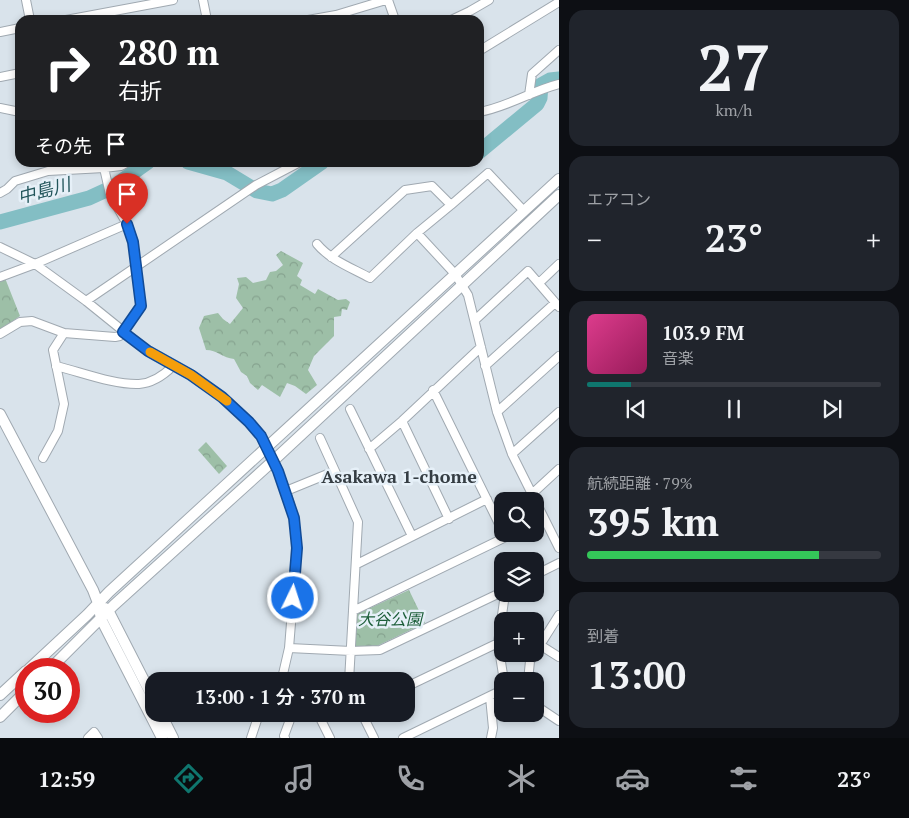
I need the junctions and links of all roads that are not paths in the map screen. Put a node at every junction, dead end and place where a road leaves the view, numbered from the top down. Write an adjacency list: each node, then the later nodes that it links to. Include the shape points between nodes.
1 (26, 0): 7 (street)
2 (173, 0): 8 (street)
3 (203, 0): 9 (street)
4 (387, 0): 10 (street); 11 (street)
5 (489, 0): 12 (street)
6 (559, 2): 15 (street)
7 (29, 15)
8 (93, 15)
9 (206, 15)
10 (336, 15)
11 (394, 15)
12 (462, 15)
13 (15, 29): 14 (street)
14 (0, 32)
15 (484, 48)
16 (559, 50): 20 (street, via 532,74)
17 (15, 74): 18 (street)
18 (0, 76)
19 (558, 84): 20 (street)
20 (530, 95): 23 (street)
21 (0, 108): 22 (street)
22 (15, 111)
23 (484, 111)
24 (112, 167): 26 (street)
25 (290, 167): 39 (street, via 245,192)
26 (104, 168): 28 (street, via 48,171 15,181); 32 (street, via 110,194)
27 (559, 179): 31 (street)
28 (0, 193)
29 (559, 195): 43 (street)
30 (451, 205): 31 (street, via 488,173); 33 (street); 36 (street, via 432,186 405,190)
31 (524, 211): 40 (street)
32 (127, 224): 37 (street); 39 (street)
33 (417, 233): 36 (street, via 370,278); 40 (street)
34 (317, 244): 36 (street)
35 (0, 247): 37 (street)
36 (331, 257)
37 (35, 264): 41 (street); 44 (street)
38 (559, 264): 42 (street)
39 (137, 265): 44 (street); 47 (street, via 141,306)
40 (455, 274): 43 (street); 62 (street)
41 (0, 276)
42 (539, 283): 45 (street); 46 (street, via 528,272)
43 (463, 284): 46 (street); 66 (street)
44 (86, 301): 47 (street)
45 (557, 305): 54 (street)
46 (475, 320): 50 (street)
47 (123, 332): 48 (street, via 115,338); 53 (street)
48 (64, 333): 49 (street, via 32,321 20,322); 52 (street, via 53,350)
49 (0, 334)
50 (481, 347): 54 (street); 55 (street)
51 (559, 356): 57 (street)
52 (56, 366): 53 (street, via 117,382 140,384 155,380); 65 (street, via 64,404 58,431)
53 (173, 366): 62 (street, via 222,397 249,422)
54 (485, 366): 57 (street)
55 (433, 390): 60 (street); 72 (street)
56 (350, 409): 63 (street)
57 (497, 412): 64 (street)
58 (559, 412): 64 (street)
59 (0, 414): 83 (street)
60 (402, 421): 63 (street); 75 (street)
61 (320, 438): 68 (street)
62 (266, 447): 66 (street); 83 (street)
63 (370, 449): 76 (street)
64 (512, 454): 70 (street)
65 (43, 458)
66 (273, 461): 69 (street); 85 (street)
67 (559, 468): 71 (street)
68 (335, 470): 69 (street); 80 (street, via 358,522)
69 (286, 491): 90 (street, via 294,518 297,548)
70 (532, 492)
71 (534, 492)
72 (487, 499): 73 (street); 75 (street)
73 (494, 512)
74 (544, 518): 78 (street)
75 (449, 519): 76 (street)
76 (412, 536): 80 (street)
77 (494, 540): 84 (street)
78 (559, 548)
79 (559, 563): 81 (street)
80 (357, 564): 84 (street)
81 (544, 570)
82 (494, 598): 92 (street, via 380,650)
83 (98, 603): 85 (street); 87 (street); 94 (street)
84 (353, 611): 92 (street)
85 (109, 612): 87 (street); 99 (street)
86 (559, 616): 88 (street)
87 (101, 619): 95 (street); 115 (street)
88 (544, 639)
89 (494, 645): 100 (street)
90 (289, 648): 92 (street); 96 (street)
91 (544, 648): 93 (street)
92 (351, 651): 97 (street)
93 (559, 657)
94 (41, 658)
95 (61, 658)
96 (283, 672)
97 (350, 672)
98 (15, 682): 102 (street)
99 (145, 682)
100 (415, 683)
101 (494, 695): 103 (street)
102 (0, 696)
103 (490, 697): 121 (street); 122 (street)
104 (15, 702): 106 (street)
105 (544, 711): 107 (street)
106 (0, 716)
107 (559, 721)
108 (164, 722): 116 (street)
109 (256, 722): 117 (street)
110 (289, 722): 118 (street)
111 (322, 722): 119 (street)
112 (366, 722): 120 (street)
113 (88, 738): 114 (street, via 94,732)
114 (98, 738)
115 (162, 738)
116 (173, 738)
117 (251, 738)
118 (285, 738)
119 (330, 738)
120 (374, 738)
121 (403, 738)
122 (491, 738)

